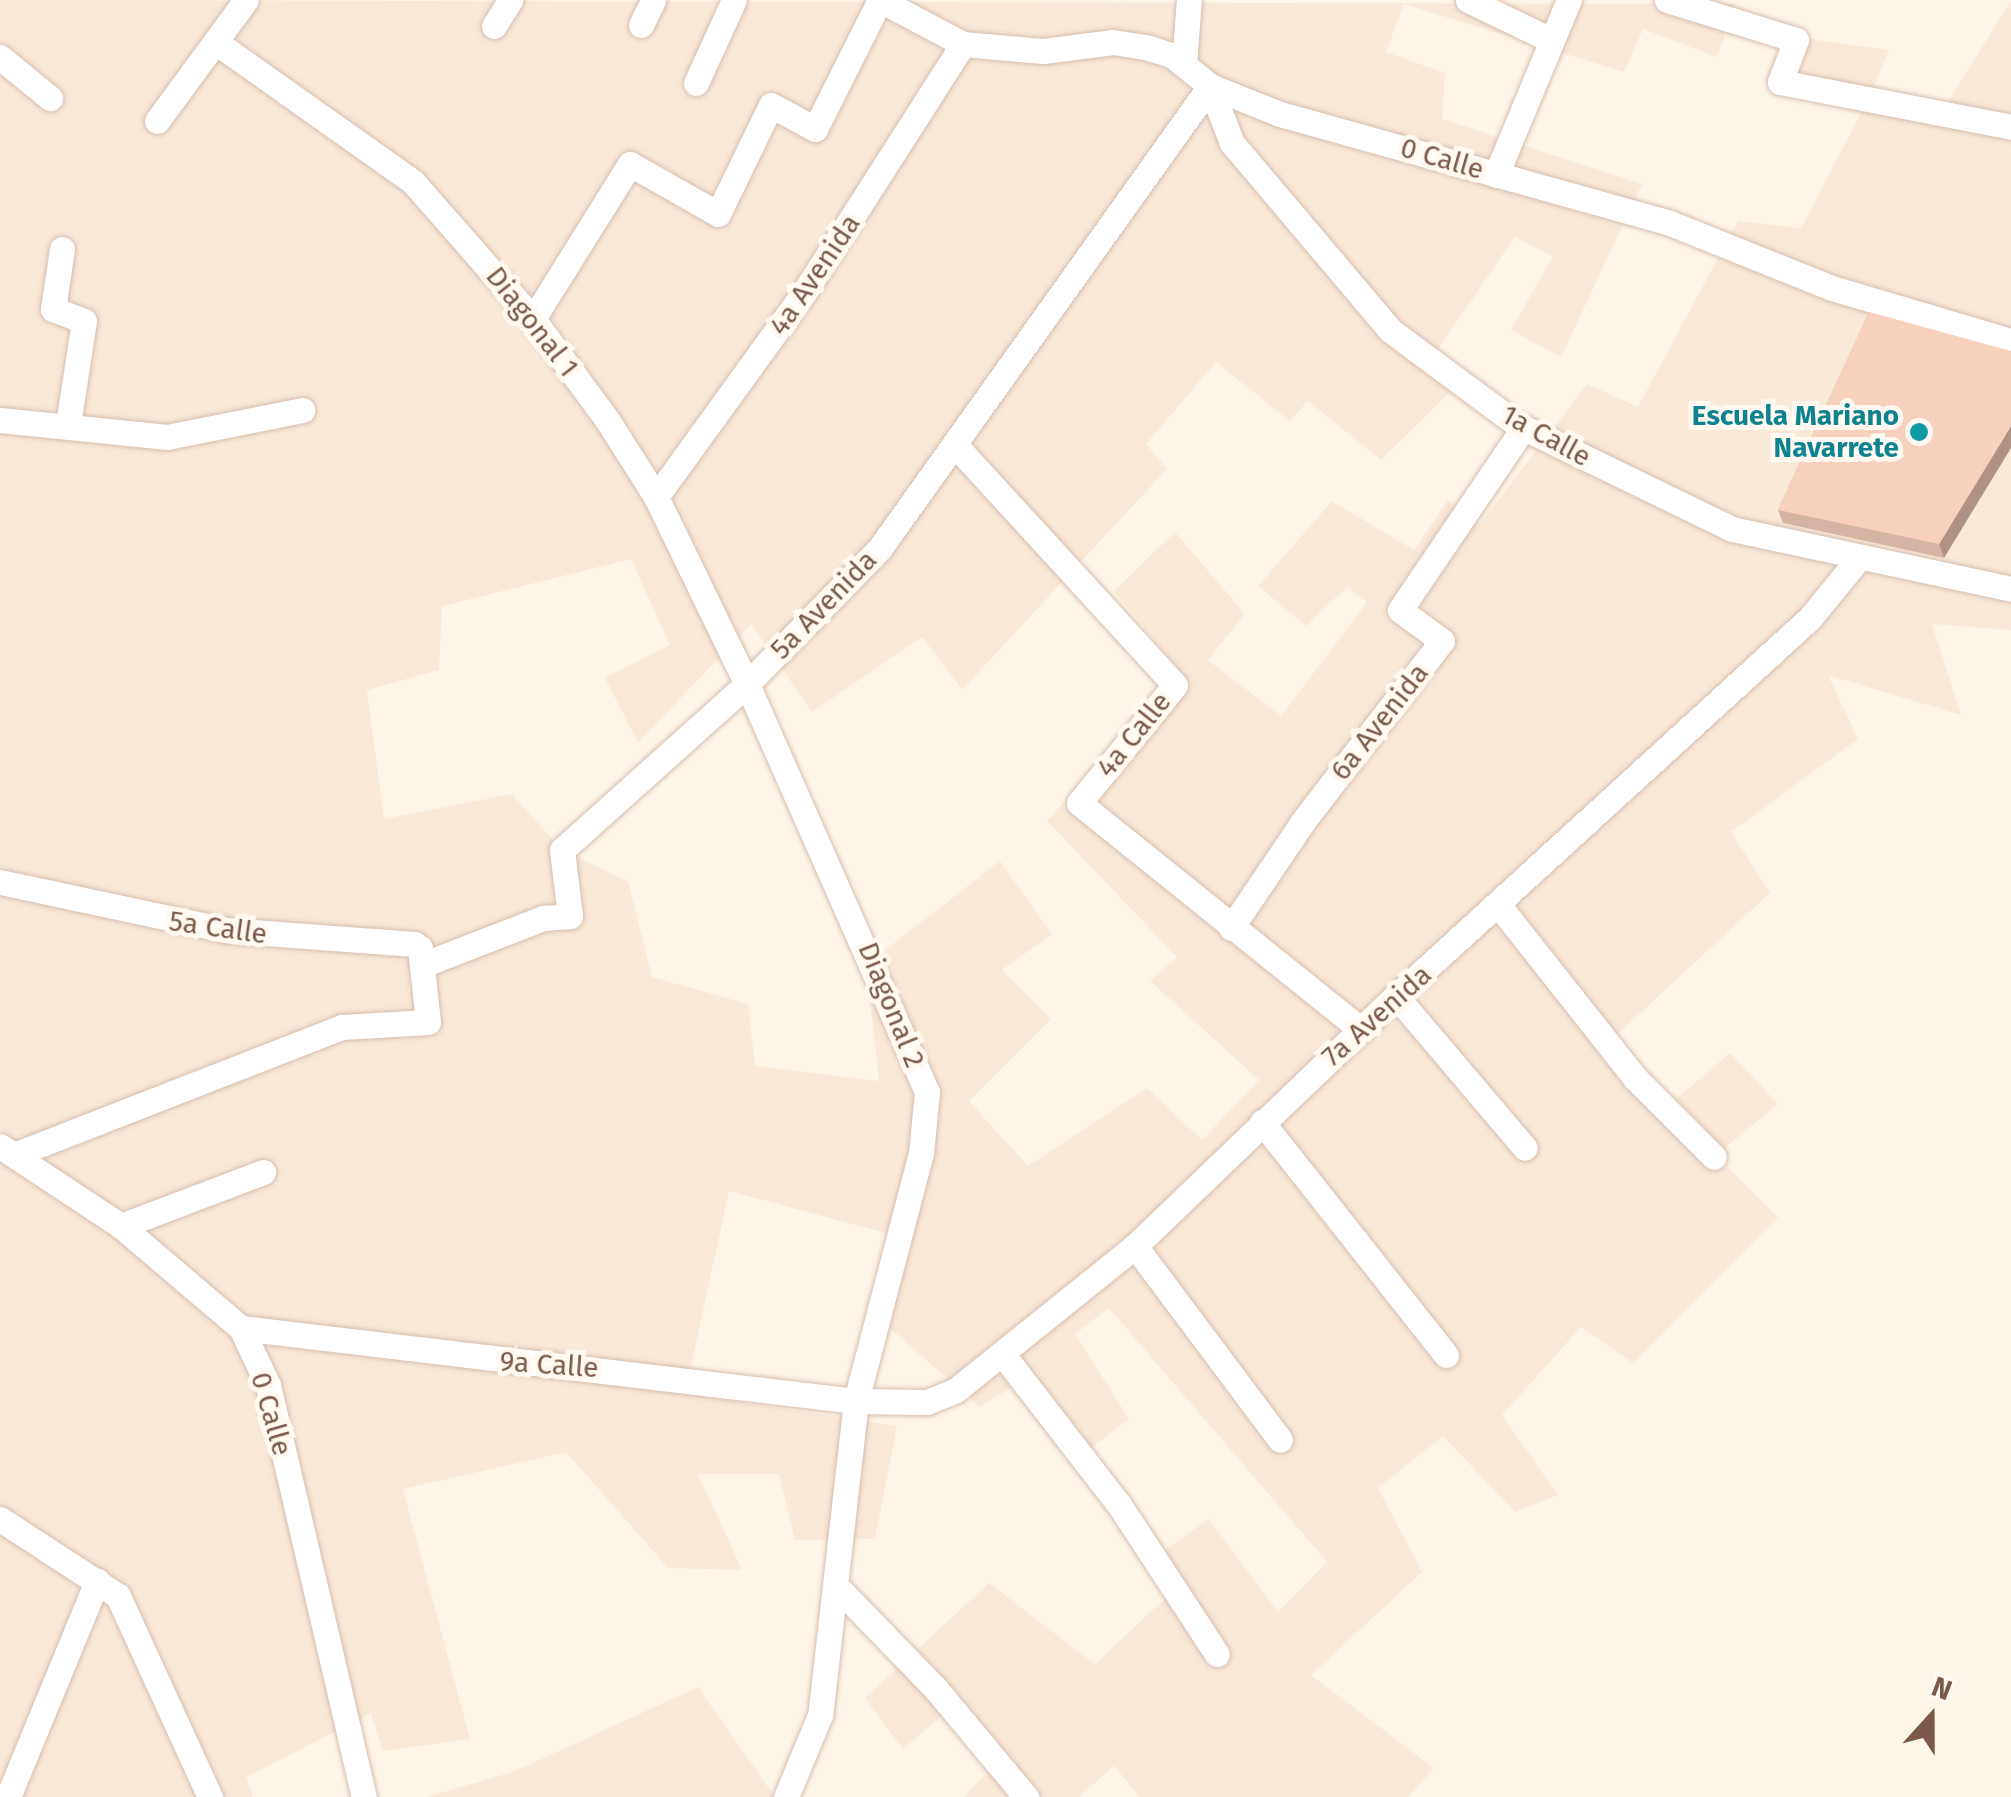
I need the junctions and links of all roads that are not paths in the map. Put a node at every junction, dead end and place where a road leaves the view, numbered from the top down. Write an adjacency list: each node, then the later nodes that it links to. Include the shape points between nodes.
1 (246, 0): 13 (street)
2 (510, 0): 11 (street)
3 (653, 0): 10 (street)
4 (734, 0): 17 (street)
5 (880, 0): 14 (street, 0 Calle); 24 (street, via 815,129 771,105 718,214 630,164)
6 (1189, 0): 16 (street)
7 (1468, 0): 12 (street)
8 (1570, 0): 12 (street)
9 (1675, 1): 21 (street, via 1796,40 1780,82)
10 (641, 25)
11 (494, 26)
12 (1551, 40): 22 (street)
13 (218, 43): 20 (street); 24 (street, Diagonal 1, via 394,164)
14 (963, 44): 16 (street, 0 Calle, via 1043,51 1114,42); 31 (street, 4a Avenida, via 803,294)
15 (0, 57): 19 (street)
16 (1184, 63): 18 (street, 0 Calle)
17 (696, 83)
18 (1210, 86): 22 (street, 0 Calle, via 1280,114); 29 (street, 1a Calle, via 1232,144 1391,331); 30 (street, 5a Avenida)
19 (50, 98)
20 (156, 121)
21 (2011, 127)
22 (1496, 174): 25 (street, 0 Calle, via 1670,223 1832,288)
23 (62, 249): 28 (street, via 54,309 84,321)
24 (533, 319): 31 (street, Diagonal 1)
25 (2011, 341)
26 (302, 410): 28 (street, via 186,436)
27 (0, 420): 28 (street)
28 (68, 424)
29 (1523, 428): 32 (street, 1a Calle, via 1732,529); 37 (street, 6a Avenida, via 1400,610 1442,641 1304,820)
30 (956, 446): 34 (street, 5a Avenida, via 880,548); 37 (street, 4a Calle, via 1175,685 1079,803)
31 (656, 498): 34 (street, Diagonal 1)
32 (1860, 557): 33 (street, 1a Calle); 36 (street, 7a Avenida, via 1810,618)
33 (2011, 589)
34 (747, 684): 38 (street, 5a Avenida, via 562,850 570,916 543,918); 51 (street, Diagonal 2, via 927,1092 922,1153)
35 (0, 882): 38 (street, 5a Calle, via 225,930 414,944)
36 (1500, 907): 39 (street, 7a Avenida); 44 (street, via 1636,1078)
37 (1231, 928): 40 (street, 4a Calle)
38 (422, 965): 43 (street, via 423,1027 342,1028)
39 (1396, 996): 40 (street, 7a Avenida); 42 (street)
40 (1361, 1030): 41 (street, 7a Avenida)
41 (1262, 1122): 47 (street, 7a Avenida); 49 (street)
42 (1525, 1148)
43 (9, 1150): 46 (street, 0 Calle)
44 (1714, 1157)
45 (263, 1172): 46 (street)
46 (120, 1226): 48 (street, 0 Calle)
47 (1135, 1246): 50 (street, 7a Avenida); 52 (street)
48 (241, 1328): 51 (street, 9a Calle); 59 (street, 0 Calle, via 268,1385)
49 (1446, 1355)
50 (1004, 1356): 51 (street, 7a Avenida, via 927,1402); 56 (street, via 1120,1506)
51 (856, 1401): 55 (street, Diagonal 2)
52 (1280, 1440)
53 (0, 1519): 54 (street)
54 (97, 1581): 57 (street); 58 (street, via 118,1596)
55 (839, 1588): 60 (street, Diagonal 2, via 820,1715); 61 (street)
56 (1217, 1654)
57 (8, 1797)
58 (210, 1797)
59 (364, 1797)
60 (786, 1797)
61 (1026, 1797)

